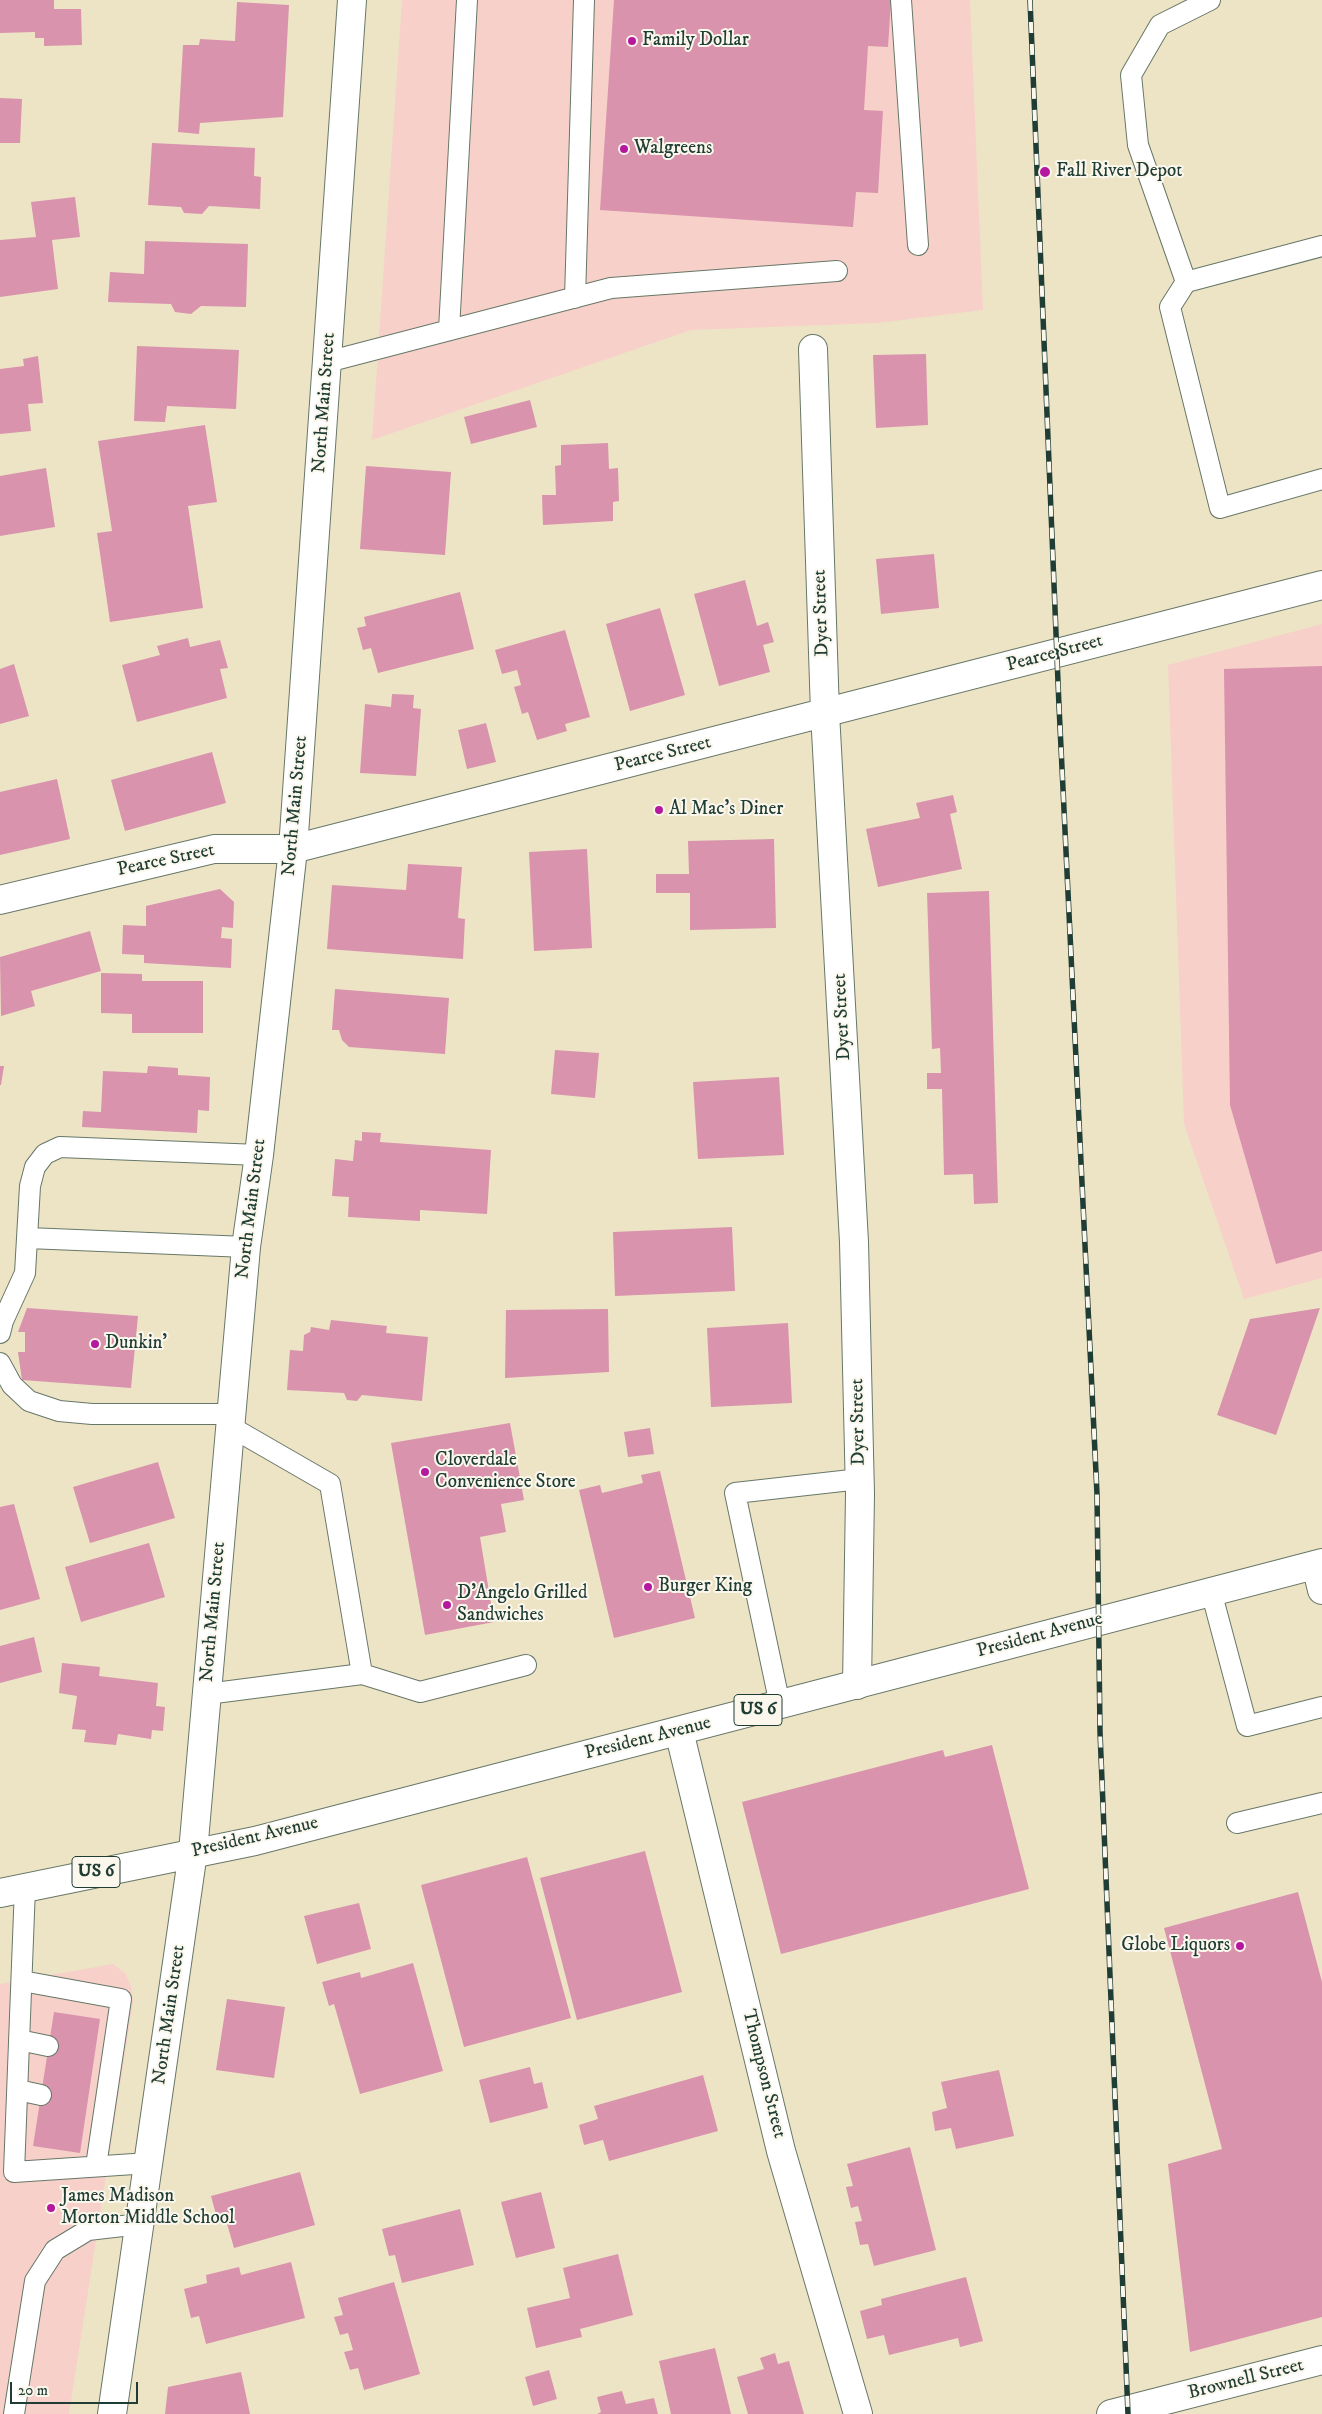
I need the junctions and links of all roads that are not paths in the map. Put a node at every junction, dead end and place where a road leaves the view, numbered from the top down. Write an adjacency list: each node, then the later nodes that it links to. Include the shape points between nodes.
1 (352, 0): 13 (main road, North Main Street)
2 (467, 0): 11 (lane)
3 (584, 0): 10 (lane)
4 (901, 0): 6 (lane)
5 (1210, 0): 9 (lane, via 1160,25 1131,75 1138,145)
6 (918, 245)
7 (1322, 246): 9 (lane)
8 (837, 271): 10 (lane, via 611,288)
9 (1186, 282): 14 (lane, via 1170,307 1220,508)
10 (575, 298): 11 (lane)
11 (449, 330): 13 (lane)
12 (812, 349): 16 (main road, Dyer Street)
13 (327, 362): 17 (main road, North Main Street)
14 (1322, 479)
15 (1322, 585): 16 (main road, Pearce Street)
16 (825, 714): 17 (main road, Pearce Street); 25 (main road, Dyer Street, via 854,1242)
17 (293, 849): 18 (main road, Pearce Street, via 214,849); 19 (main road, North Main Street)
18 (0, 900)
19 (259, 1155): 20 (lane, via 60,1147 45,1154 35,1166 30,1186); 21 (main road, North Main Street)
20 (28, 1238): 21 (lane); 22 (lane, via 25,1273)
21 (246, 1247): 24 (main road, North Main Street)
22 (0, 1333)
23 (0, 1363): 24 (lane, via 12,1385 29,1401 59,1411)
24 (232, 1421): 29 (lane, via 330,1484); 31 (main road, North Main Street)
25 (860, 1479): 30 (main road, Dyer Street); 32 (lane, via 735,1493)
26 (1320, 1573): 27 (main road, President Avenue / US 6)
27 (1211, 1591): 30 (main road, President Avenue / US 6); 33 (lane, via 1247,1726)
28 (526, 1665): 29 (lane, via 420,1692)
29 (362, 1674): 31 (lane)
30 (856, 1685): 32 (main road, President Avenue / US 6)
31 (207, 1694): 37 (main road, North Main Street)
32 (780, 1705): 34 (main road, President Avenue / US 6)
33 (1322, 1707)
34 (679, 1731): 37 (main road, President Avenue / US 6, via 255,1841); 50 (main road, Thompson Street, via 781,2151)
35 (1322, 1803): 36 (lane)
36 (1237, 1823)
37 (193, 1852): 38 (main road, President Avenue / US 6); 44 (main road, North Main Street)
38 (12, 1890): 39 (lane)
39 (22, 1981): 40 (lane); 45 (lane, via 121,1999 102,2058 95,2109)
40 (19, 2040): 41 (lane); 42 (lane)
41 (48, 2046)
42 (18, 2090): 43 (lane); 45 (lane, via 14,2172)
43 (41, 2095)
44 (149, 2162): 45 (lane); 46 (main road, North Main Street)
45 (96, 2166)
46 (140, 2224): 48 (lane, via 88,2230 55,2250 35,2281); 49 (main road, North Main Street)
47 (1322, 2360): 51 (main road, Brownell Street)
48 (14, 2414)
49 (112, 2414)
50 (858, 2414)
51 (1111, 2414)

